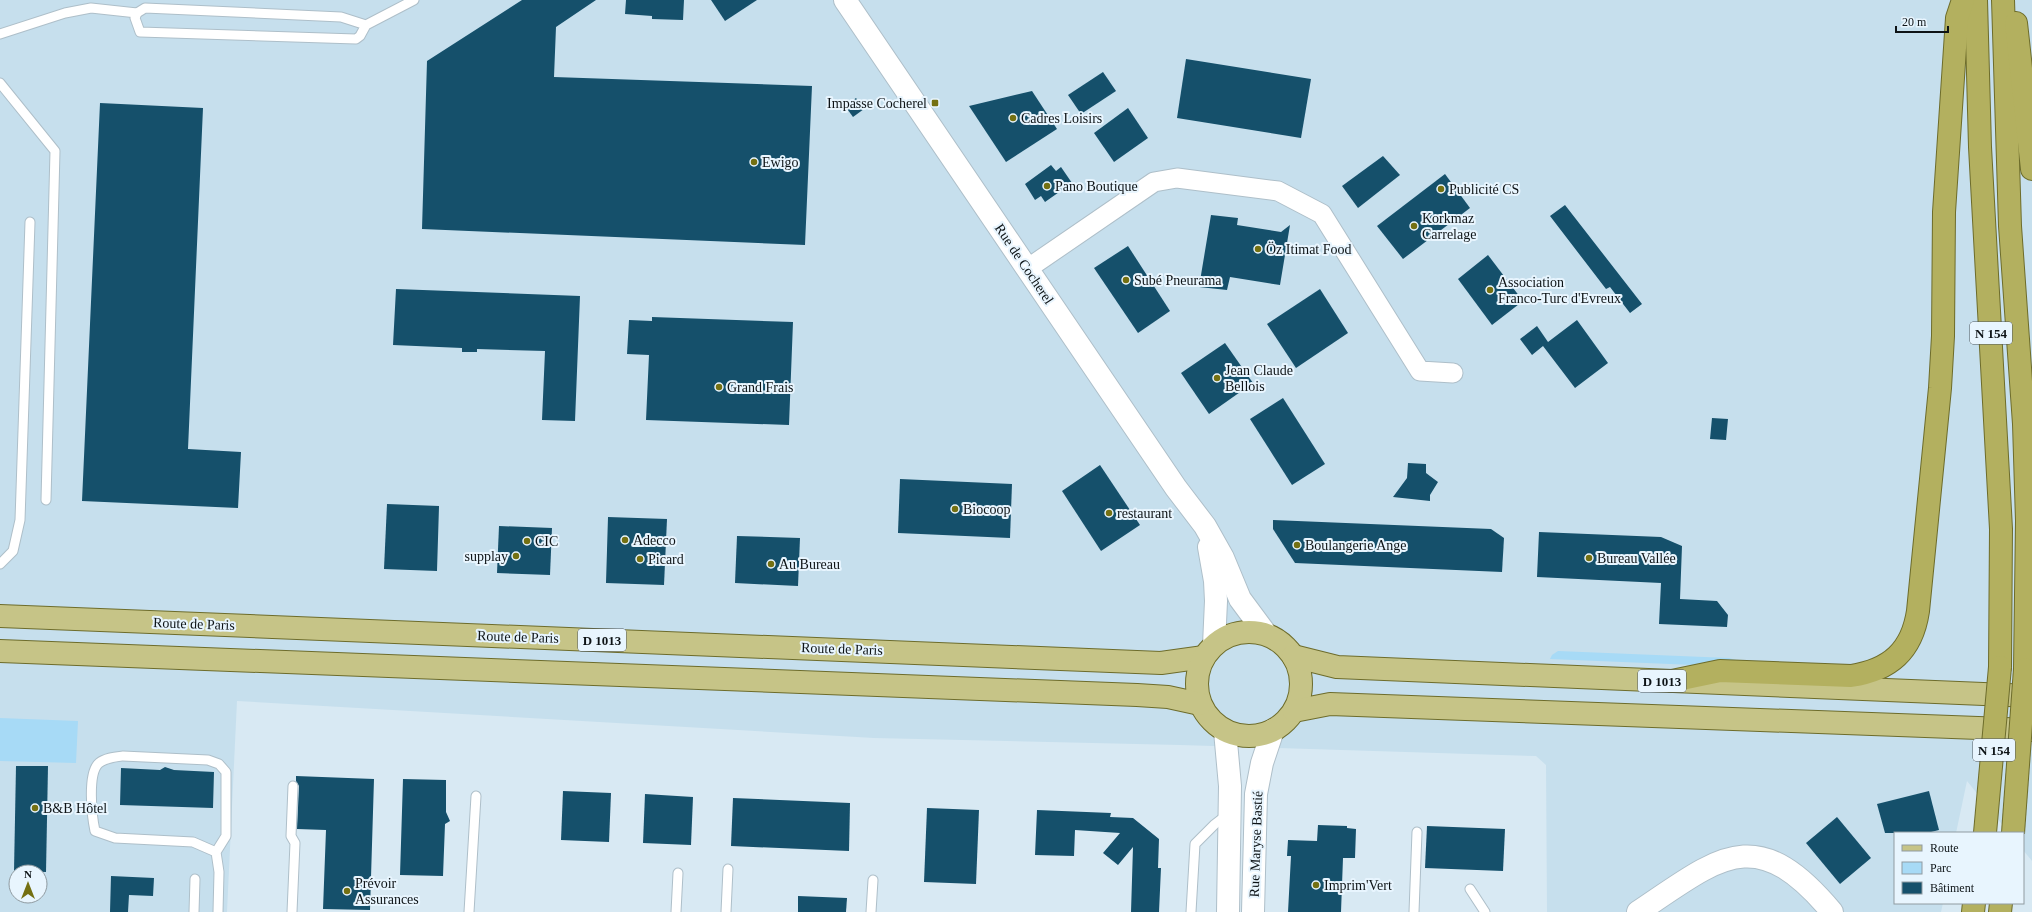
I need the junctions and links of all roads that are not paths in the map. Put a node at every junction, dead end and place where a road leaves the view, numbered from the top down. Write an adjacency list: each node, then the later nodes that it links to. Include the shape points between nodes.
1 (414, 0): 8 (lane)
2 (846, 0): 13 (street, Rue de Cocherel)
3 (1963, 0): 23 (highway, via 1957,18 1948,137 1940,388 1919,604 1916,626 1911,638 1891,662 1867,673 1851,676 1720,671)
4 (1976, 0): 34 (highway, N 154, bridge, via 1980,147 2001,529 2000,667)
5 (2003, 0): 35 (highway, N 154, bridge, via 2010,226 2024,424 2027,521 2025,669)
6 (2014, 0): 11 (highway)
7 (137, 13): 8 (lane, via 145,8 341,17); 8 (lane, via 135,18 140,32 356,38); 9 (lane, via 91,8 65,13)
8 (366, 25)
9 (0, 34)
10 (0, 83): 15 (lane, via 55,152)
11 (2032, 169)
12 (30, 222): 17 (lane, via 20,520 13,550)
13 (1027, 268): 14 (street, via 1154,182 1177,178 1278,191 1322,214 1420,371); 16 (street, Rue de Cocherel, via 1176,488)
14 (1453, 373)
15 (46, 500)
16 (1205, 526): 19 (street, Rue de Cocherel, via 1223,558 1240,599); 21 (street, Rue de Cocherel, via 1215,581)
17 (0, 564)
18 (0, 617): 21 (main road, Route de Paris / D 1013, via 1160,663)
19 (1266, 634): 21 (main road, via 1238,632 1225,637); 22 (main road, via 1280,642)
20 (0, 651): 25 (main road, via 1137,695)
21 (1209, 651): 25 (main road, via 1197,672 1196,688)
22 (1293, 656): 23 (main road, D 1013, via 1337,667); 26 (main road, via 1299,669 1301,683)
23 (1672, 681): 24 (main road, D 1013)
24 (2032, 696)
25 (1200, 704): 29 (main road, via 1215,724)
26 (1294, 711): 27 (main road, via 1285,722); 28 (main road, via 1330,704)
27 (1273, 730): 29 (main road, via 1262,735 1249,736); 51 (street, Rue Maryse Bastié, via 1262,763 1256,794)
28 (2032, 730)
29 (1225, 731): 32 (street, Rue Maryse Bastié, via 1229,762)
30 (293, 786): 44 (lane, via 291,836 295,843)
31 (476, 796): 45 (lane)
32 (1230, 813): 49 (lane, via 1195,844); 50 (street, Rue Maryse Bastié)
33 (1417, 832): 52 (lane)
34 (1985, 832)
35 (2013, 832)
36 (216, 852): 36 (lane, via 226,836 227,778 226,772 219,764 208,760 123,756 99,763 94,771 91,814 95,831 115,838 193,842); 43 (lane, via 219,872)
37 (728, 869): 47 (lane)
38 (678, 873): 46 (lane)
39 (195, 879): 42 (lane)
40 (873, 880): 48 (lane)
41 (1470, 890): 53 (lane)
42 (194, 912)
43 (218, 912)
44 (292, 912)
45 (470, 912)
46 (676, 912)
47 (726, 912)
48 (871, 912)
49 (1192, 912)
50 (1228, 912)
51 (1253, 912)
52 (1414, 912)
53 (1485, 912)
54 (1638, 912): 55 (street, via 1707,867 1732,857 1745,856 1771,860 1784,867 1811,888)
55 (1832, 912)

